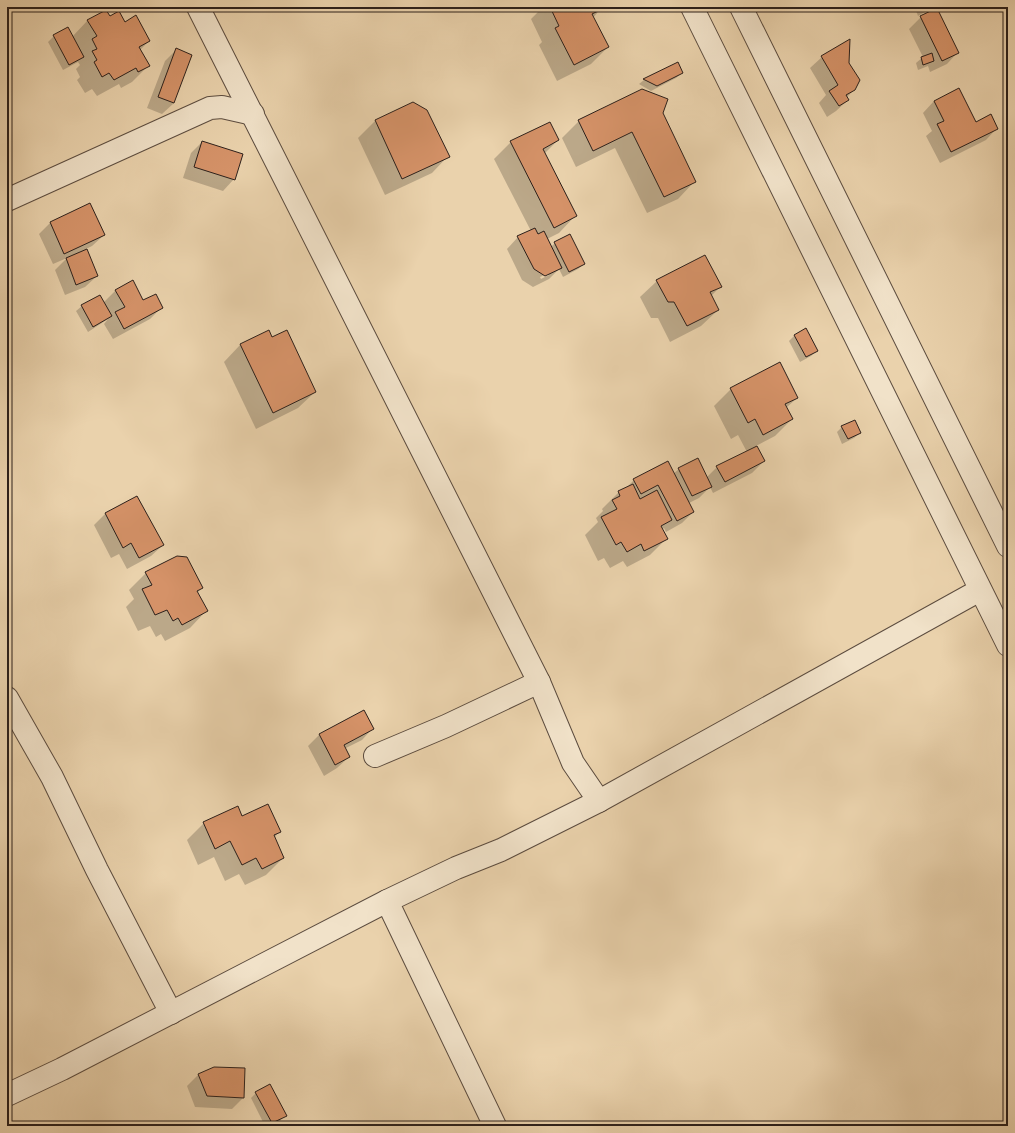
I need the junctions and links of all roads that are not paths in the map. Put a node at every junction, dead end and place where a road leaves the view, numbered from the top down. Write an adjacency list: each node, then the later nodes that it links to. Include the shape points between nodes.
1 (198, 7): 4 (street)
2 (692, 7): 7 (street)
3 (741, 7): 6 (street)
4 (253, 114): 5 (street, via 222,107 210,108); 9 (street)
5 (7, 200)
6 (1008, 546)
7 (980, 590): 8 (street); 12 (street)
8 (1008, 645)
9 (539, 682): 11 (street); 12 (street, via 573,763)
10 (7, 698): 14 (street, via 52,777)
11 (375, 756)
12 (599, 801): 13 (street, via 501,850)
13 (387, 900): 14 (street); 16 (street)
14 (171, 1013): 15 (street, via 62,1070)
15 (7, 1095)
16 (495, 1126)

